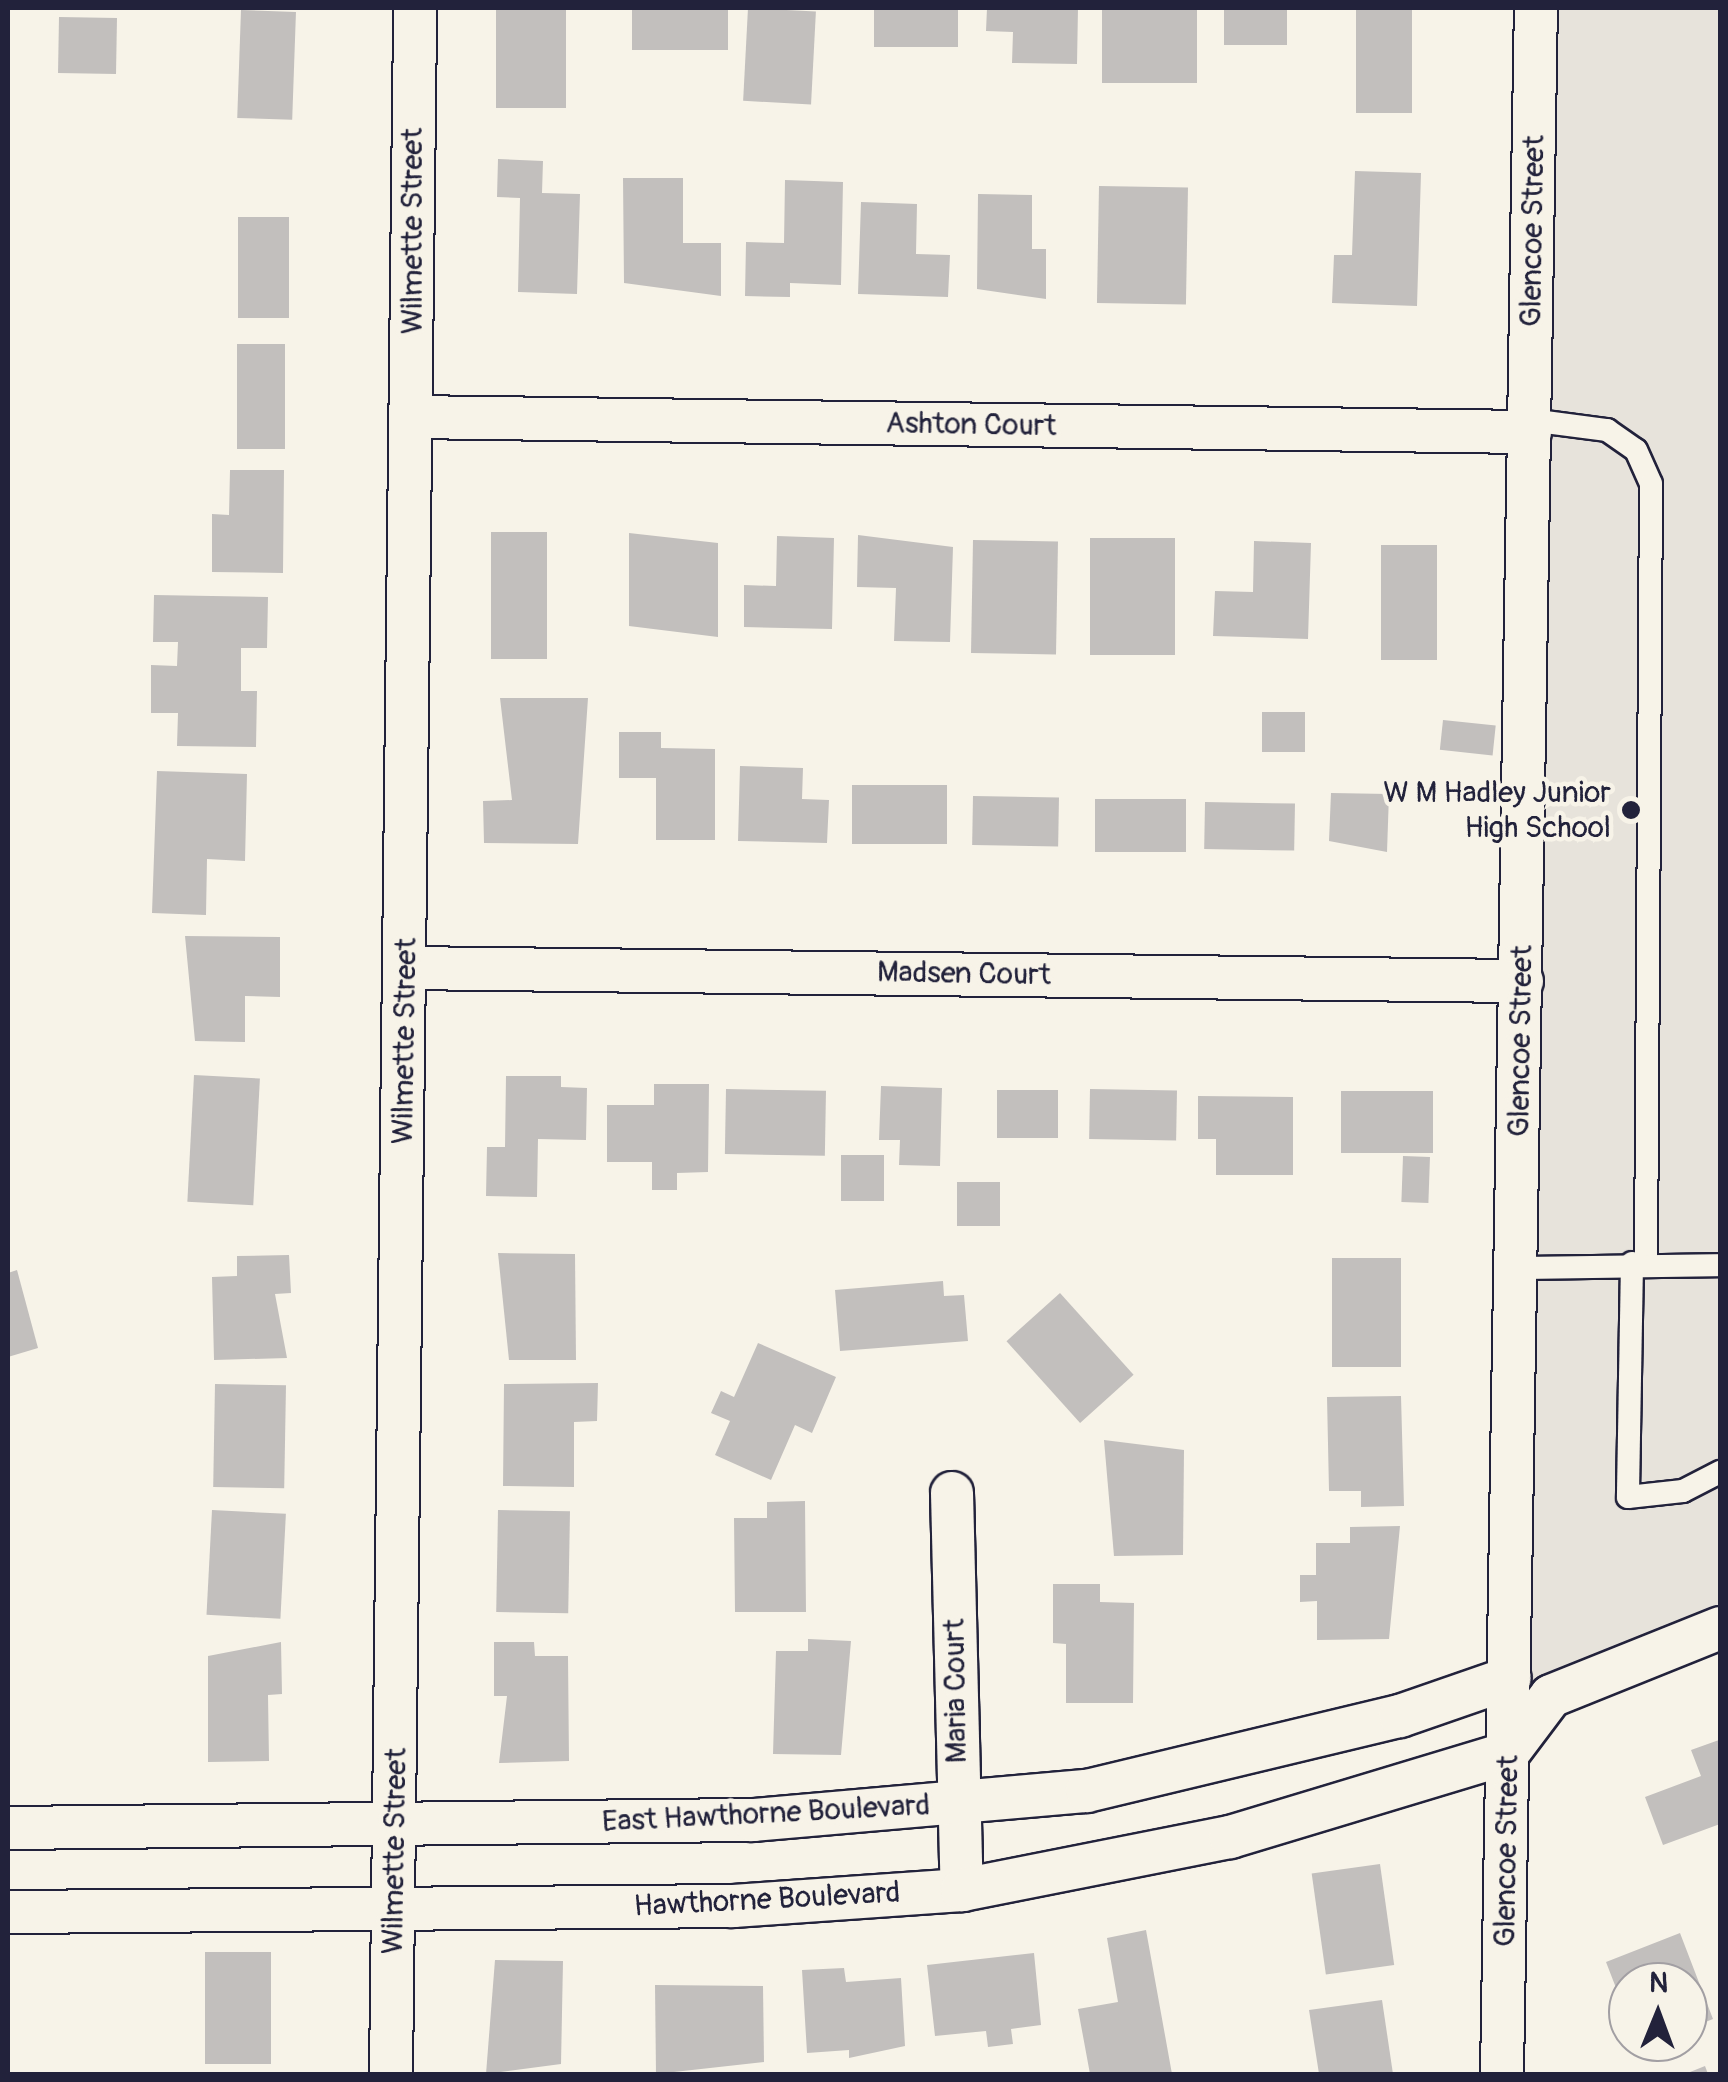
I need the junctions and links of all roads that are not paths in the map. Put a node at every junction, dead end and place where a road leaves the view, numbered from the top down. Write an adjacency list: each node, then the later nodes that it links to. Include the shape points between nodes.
1 (415, 8): 3 (street, Wilmette Street)
2 (1536, 8): 4 (street, Glencoe Street)
3 (411, 417): 4 (street, Ashton Court); 5 (street, Wilmette Street)
4 (1530, 426): 6 (street, Glencoe Street); 7 (lane, via 1606,430 1636,450 1651,484)
5 (405, 968): 6 (street, Madsen Court); 17 (street, Wilmette Street)
6 (1522, 980): 9 (street, Glencoe Street)
7 (1639, 1264): 8 (lane); 9 (lane); 10 (lane, via 1628,1497 1682,1491)
8 (1720, 1266)
9 (1517, 1268): 13 (street, Glencoe Street)
10 (1720, 1472)
11 (952, 1493): 15 (street, Maria Court)
12 (1720, 1628): 14 (street, via 1552,1696)
13 (1510, 1678): 14 (street, Glencoe Street); 15 (street, East Hawthorne Boulevard, via 1248,1756 1087,1791)
14 (1508, 1753): 18 (street, Hawthorne Boulevard, via 1230,1837); 22 (street, Glencoe Street)
15 (958, 1803): 17 (street, East Hawthorne Boulevard, via 753,1820); 18 (street, Maria Court)
16 (8, 1828): 17 (street, East Hawthorne Boulevard)
17 (397, 1828): 19 (street, Wilmette Street)
18 (962, 1890): 19 (street, Hawthorne Boulevard, via 733,1906)
19 (394, 1907): 20 (street, Hawthorne Boulevard); 21 (street, Wilmette Street)
20 (8, 1912)
21 (391, 2074)
22 (1502, 2074)

